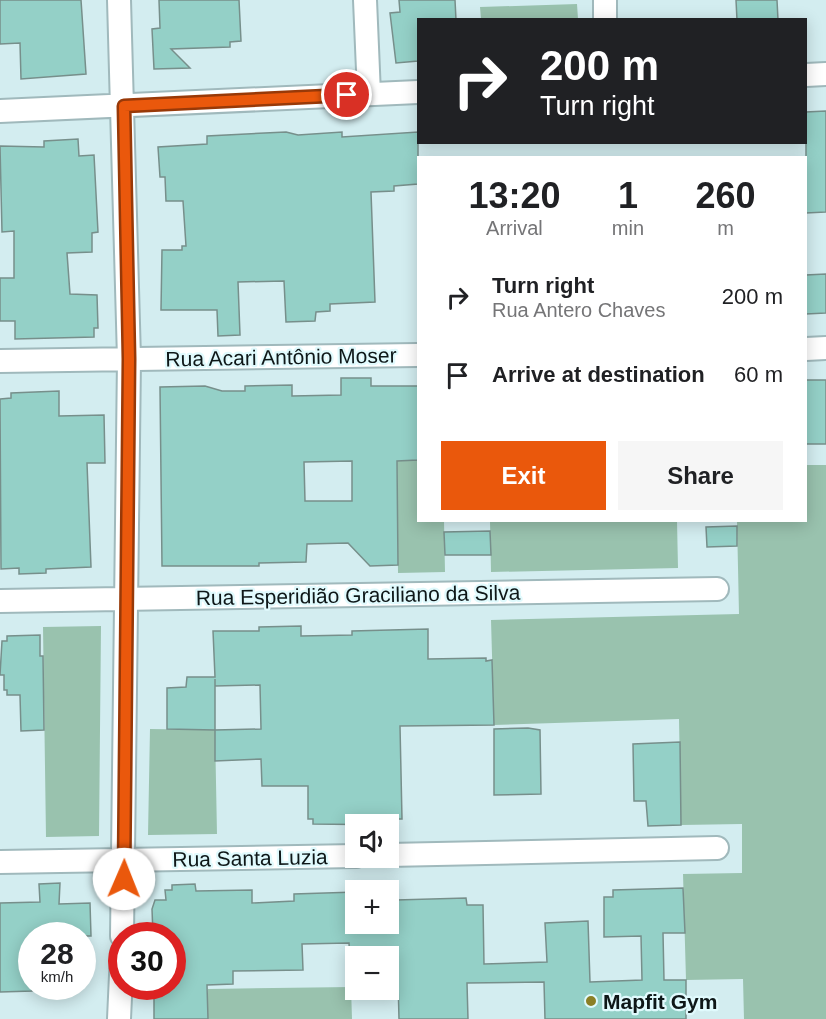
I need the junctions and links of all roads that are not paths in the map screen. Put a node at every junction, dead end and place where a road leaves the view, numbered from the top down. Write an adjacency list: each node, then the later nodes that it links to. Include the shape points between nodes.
1 (119, 0): 9 (street)
2 (365, 0): 8 (street)
3 (605, 0): 4 (street)
4 (605, 18)
5 (826, 74): 6 (street)
6 (807, 75)
7 (417, 92): 8 (street)
8 (369, 94): 9 (street)
9 (124, 106): 10 (street); 14 (street)
10 (0, 111)
11 (826, 348): 12 (street)
12 (807, 349)
13 (417, 355): 14 (street, Rua Acari Antônio Moser)
14 (129, 359): 15 (street, Rua Acari Antônio Moser); 17 (street)
15 (0, 361)
16 (717, 589): 17 (street, Rua Esperidião Graciliano da Silva)
17 (125, 599): 18 (street, Rua Esperidião Graciliano da Silva); 22 (street)
18 (0, 601)
19 (717, 848): 20 (street)
20 (399, 855)
21 (345, 856): 22 (street, Rua Santa Luzia)
22 (125, 860): 23 (street, Rua Santa Luzia); 24 (street)
23 (0, 862)
24 (123, 922)
25 (120, 1000): 26 (street)
26 (119, 1019)

